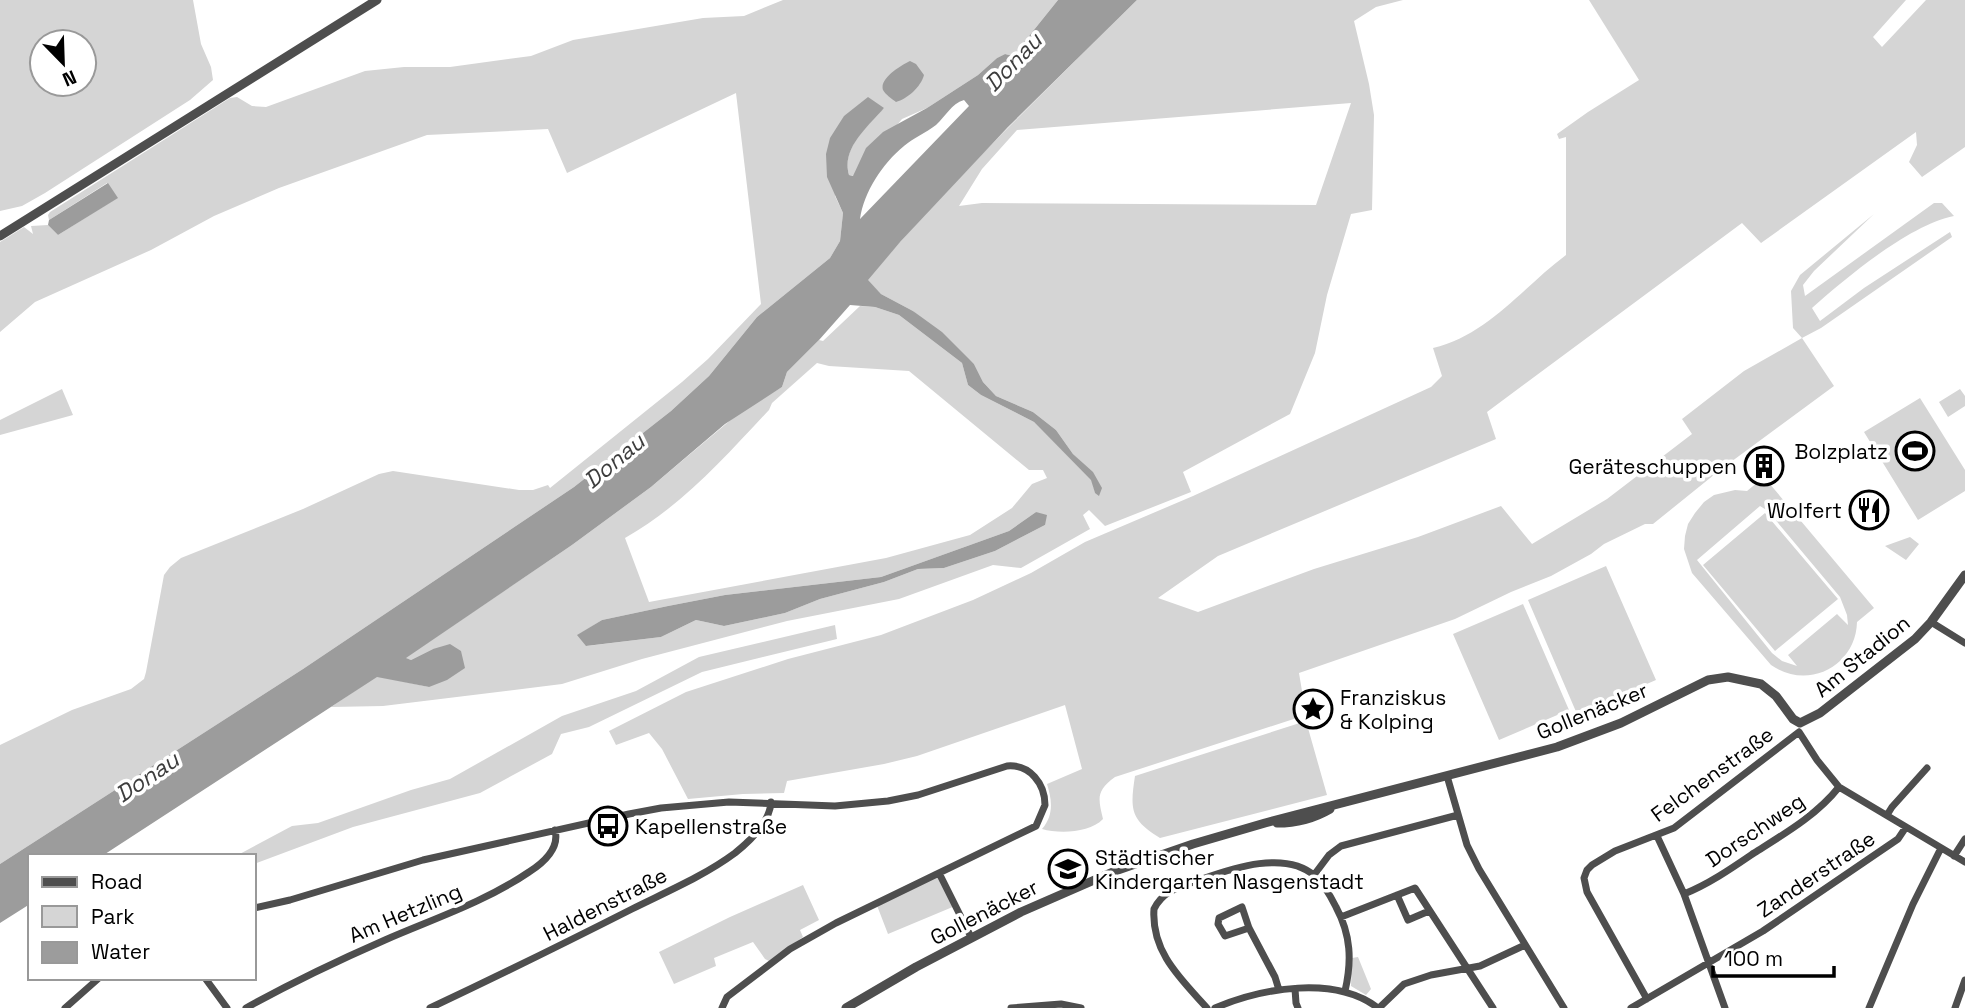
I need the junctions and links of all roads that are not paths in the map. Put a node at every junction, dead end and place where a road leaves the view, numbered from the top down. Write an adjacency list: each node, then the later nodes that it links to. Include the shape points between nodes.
1 (377, 0): 2 (street)
2 (0, 236)
3 (1965, 575): 4 (street, Am Stadion)
4 (1931, 622): 5 (street); 6 (street, Am Stadion)
5 (1965, 643)
6 (1800, 727): 8 (street, Gollenäcker, via 1761,684 1719,677 1583,738); 9 (street, via 1817,760); 15 (street, Felchenstraße, via 1687,819)
7 (1927, 768): 12 (street)
8 (1447, 776): 11 (street); 28 (street, Gollenäcker, via 1193,844 1115,871)
9 (1839, 787): 12 (street); 22 (street, Dorschweg, via 1830,799 1776,839)
10 (771, 802): 14 (street, via 661,808); 20 (street, via 865,804 918,795 1007,766 1017,765 1032,774 1045,798 1036,826); 42 (street, Haldenstraße, via 768,815 747,843 717,864)
11 (1458, 815): 21 (street, via 1341,846); 29 (street, via 1479,869)
12 (1887, 816): 13 (street)
13 (1906, 827): 17 (street); 30 (street, Zanderstraße, via 1872,858)
14 (555, 830): 24 (street, via 424,860); 41 (street, Am Hetzling, via 553,848 528,873)
15 (1657, 836): 22 (street); 38 (street, Felchenstraße, via 1615,851 1592,865 1584,878 1587,892)
16 (1965, 839): 18 (street)
17 (1941, 848): 18 (street); 55 (street)
18 (1954, 856): 19 (street)
19 (1965, 862)
20 (939, 873): 28 (street); 43 (street, via 790,949 727,998)
21 (1314, 875): 26 (street); 47 (street, via 1284,864 1255,865 1210,876 1162,896 1153,919 1162,953)
22 (1684, 894): 30 (street)
23 (1396, 895): 25 (street, via 1415,888); 25 (street, via 1408,920); 26 (street)
24 (256, 908)
25 (1429, 911): 31 (street)
26 (1341, 918): 37 (street, via 1350,948)
27 (1249, 928): 27 (street, via 1242,908 1222,916 1218,924 1229,936); 36 (street)
28 (971, 937): 44 (street, Gollenäcker)
29 (1525, 945): 31 (street); 52 (street)
30 (1709, 964): 38 (street, Zanderstraße); 54 (street)
31 (1467, 970): 50 (street, via 1404,984); 51 (street)
32 (97, 980): 39 (street)
33 (206, 980): 40 (street)
34 (1965, 980): 56 (street)
35 (1295, 989): 36 (street); 37 (street); 49 (street)
36 (1279, 990): 48 (street)
37 (1345, 991): 50 (street)
38 (1647, 999): 53 (street, Zanderstraße)
39 (65, 1008)
40 (227, 1008)
41 (246, 1008)
42 (430, 1008)
43 (722, 1008)
44 (846, 1008)
45 (1011, 1008): 46 (street, via 1061,1004)
46 (1081, 1008)
47 (1207, 1008)
48 (1215, 1008)
49 (1298, 1008)
50 (1379, 1008)
51 (1493, 1008)
52 (1564, 1008)
53 (1631, 1008)
54 (1725, 1008)
55 (1869, 1008)
56 (1955, 1008)

